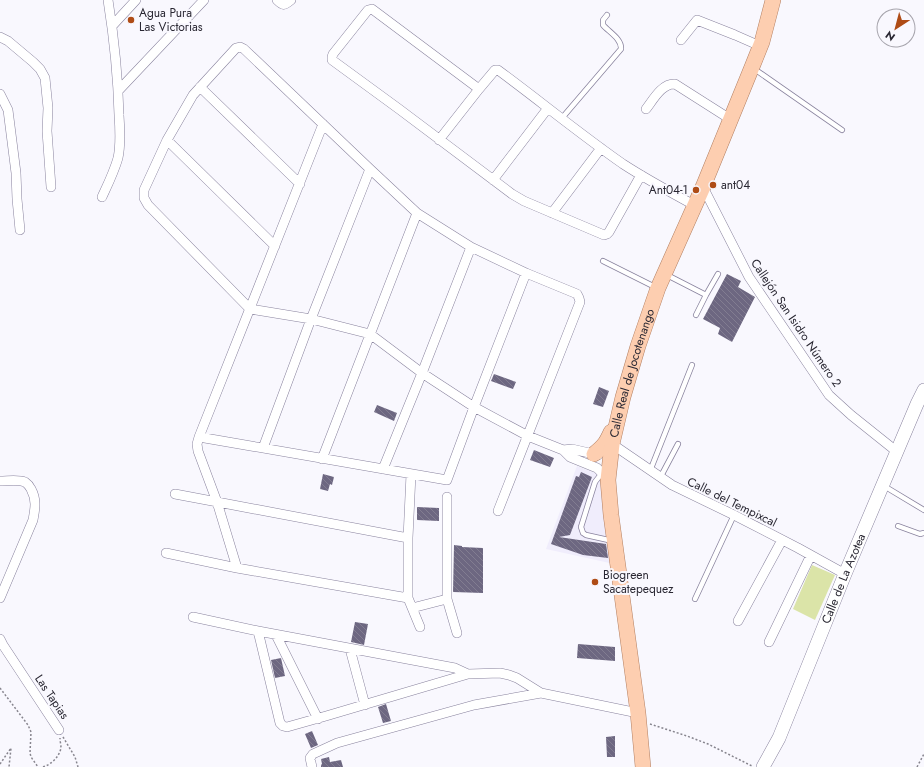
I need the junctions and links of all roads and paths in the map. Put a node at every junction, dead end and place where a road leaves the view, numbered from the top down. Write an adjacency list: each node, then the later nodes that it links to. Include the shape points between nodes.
1 (108, 0): 8 (street)
2 (136, 0): 8 (street)
3 (204, 0): 15 (street)
4 (277, 0): 5 (street, via 284,5)
5 (291, 0)
6 (773, 0): 11 (main road, Calle Real de Jocotenango)
7 (608, 15): 19 (lane, via 603,20 603,25 619,41 621,49)
8 (112, 26): 15 (street)
9 (0, 37): 30 (street, via 33,62 45,78)
10 (681, 40): 11 (street, via 697,20)
11 (760, 46): 12 (main road, Calle Real de Jocotenango)
12 (752, 67): 20 (main road, Calle Real de Jocotenango); 22 (lane)
13 (200, 87): 21 (street, via 236,48 240,47); 23 (street); 29 (street)
14 (479, 89): 17 (street, via 495,70 498,70); 24 (street); 24 (street, via 370,9 357,23 333,54 332,60)
15 (118, 91): 32 (street, via 120,145 113,173)
16 (0, 94): 36 (street, via 8,110)
17 (548, 108): 19 (street); 28 (street)
18 (646, 109): 20 (street, via 664,87 675,84)
19 (562, 118): 25 (street)
20 (730, 119): 31 (main road, Calle Real de Jocotenango)
21 (323, 124): 26 (street); 29 (street)
22 (842, 130)
23 (167, 140): 37 (street); 45 (street, via 144,190 144,198)
24 (439, 140): 28 (street)
25 (601, 148): 27 (street); 35 (street)
26 (370, 169): 34 (street); 47 (street)
27 (641, 175): 33 (street); 35 (street, via 607,234 604,235)
28 (493, 180): 35 (street, via 524,201)
29 (300, 184): 37 (street)
30 (51, 187)
31 (703, 187): 33 (main road, Calle Real de Jocotenango); 61 (street, Callejón San Isidro Número 2, via 748,277 829,395)
32 (102, 197)
33 (694, 205): 41 (main road, Calle Real de Jocotenango)
34 (418, 213): 38 (street); 48 (street)
35 (552, 213)
36 (20, 230)
37 (275, 246): 45 (street)
38 (471, 247): 40 (street); 50 (street)
39 (602, 261): 43 (lane)
40 (526, 273): 53 (street); 54 (street, via 577,294 580,298)
41 (664, 273): 43 (main road, Calle Real de Jocotenango); 44 (lane)
42 (718, 274): 44 (lane)
43 (658, 288): 52 (main road, Calle Real de Jocotenango)
44 (706, 295): 46 (lane)
45 (250, 309): 47 (street); 55 (street)
46 (696, 315)
47 (311, 319): 48 (street); 57 (street)
48 (370, 334): 50 (street); 62 (street)
49 (692, 365): 65 (lane)
50 (422, 373): 53 (street); 64 (street)
51 (924, 390): 61 (street, Calle de La Azotea)
52 (623, 397): 59 (main road, Calle Real de Jocotenango); 60 (main road, via 604,447)
53 (474, 408): 54 (street); 66 (street, via 447,480)
54 (528, 436): 58 (street); 75 (street)
55 (199, 437): 57 (street); 73 (street, via 198,450)
56 (678, 444): 68 (lane)
57 (262, 448): 62 (street)
58 (564, 450): 60 (street); 63 (street, via 570,457)
59 (612, 450): 60 (street, via 603,456); 65 (street, Calle del Tempixcal); 67 (main road, Calle Real de Jocotenango)
60 (589, 452): 63 (street)
61 (896, 452): 70 (street, Calle de La Azotea)
62 (322, 459): 64 (street)
63 (580, 461): 67 (street, via 596,468)
64 (383, 469): 66 (street)
65 (650, 470): 68 (street, Calle del Tempixcal)
66 (411, 474): 79 (street)
67 (605, 477): 81 (main road, Calle Real de Jocotenango); 81 (lane, via 595,482 581,527 586,535)
68 (660, 478): 76 (street, Calle del Tempixcal)
69 (0, 481): 86 (street, via 25,482 35,496 33,520)
70 (882, 485): 74 (lane); 85 (street, Calle de La Azotea)
71 (175, 494): 73 (street)
72 (447, 497): 88 (street)
73 (217, 502): 79 (street); 84 (street)
74 (924, 510)
75 (498, 511)
76 (734, 515): 80 (street, Calle del Tempixcal); 89 (lane)
77 (898, 526): 78 (lane, via 920,534)
78 (924, 533)
79 (408, 538): 87 (street)
80 (782, 540): 83 (street, Calle del Tempixcal); 92 (street)
81 (614, 541): 104 (main road, Calle Real de Jocotenango)
82 (166, 553): 84 (street)
83 (811, 555): 85 (street, Calle del Tempixcal); 98 (street)
84 (237, 568): 87 (street)
85 (845, 574): 116 (street, Calle de La Azotea, via 779,738)
86 (0, 598)
87 (408, 598): 90 (street)
88 (447, 599): 90 (street); 95 (street)
89 (695, 600)
90 (412, 608): 93 (street)
91 (193, 617): 94 (street)
92 (738, 621)
93 (420, 627)
94 (258, 631): 96 (street); 105 (street, via 280,723 287,727)
95 (457, 633)
96 (276, 635): 99 (street); 105 (street)
97 (0, 639): 106 (street, Las Tapias)
98 (769, 642)
99 (350, 649): 100 (street, via 455,668); 103 (street)
100 (468, 674): 102 (street, via 509,675); 103 (street)
101 (0, 688): 110 (path, via 28,725 31,732 31,757)
102 (541, 693): 104 (street); 113 (street, via 468,706 337,743 312,754)
103 (365, 705): 105 (street)
104 (638, 717): 114 (main road, Calle Real de Jocotenango); 115 (path, via 708,744)
105 (318, 719)
106 (59, 730): 111 (path, Las Tapias, via 61,747 57,758); 112 (path)
107 (924, 754): 117 (path)
108 (0, 764): 109 (path, via 11,748)
109 (9, 767)
110 (38, 767)
111 (43, 767)
112 (78, 767)
113 (312, 767)
114 (643, 767)
115 (754, 767)
116 (763, 767)
117 (917, 767)

